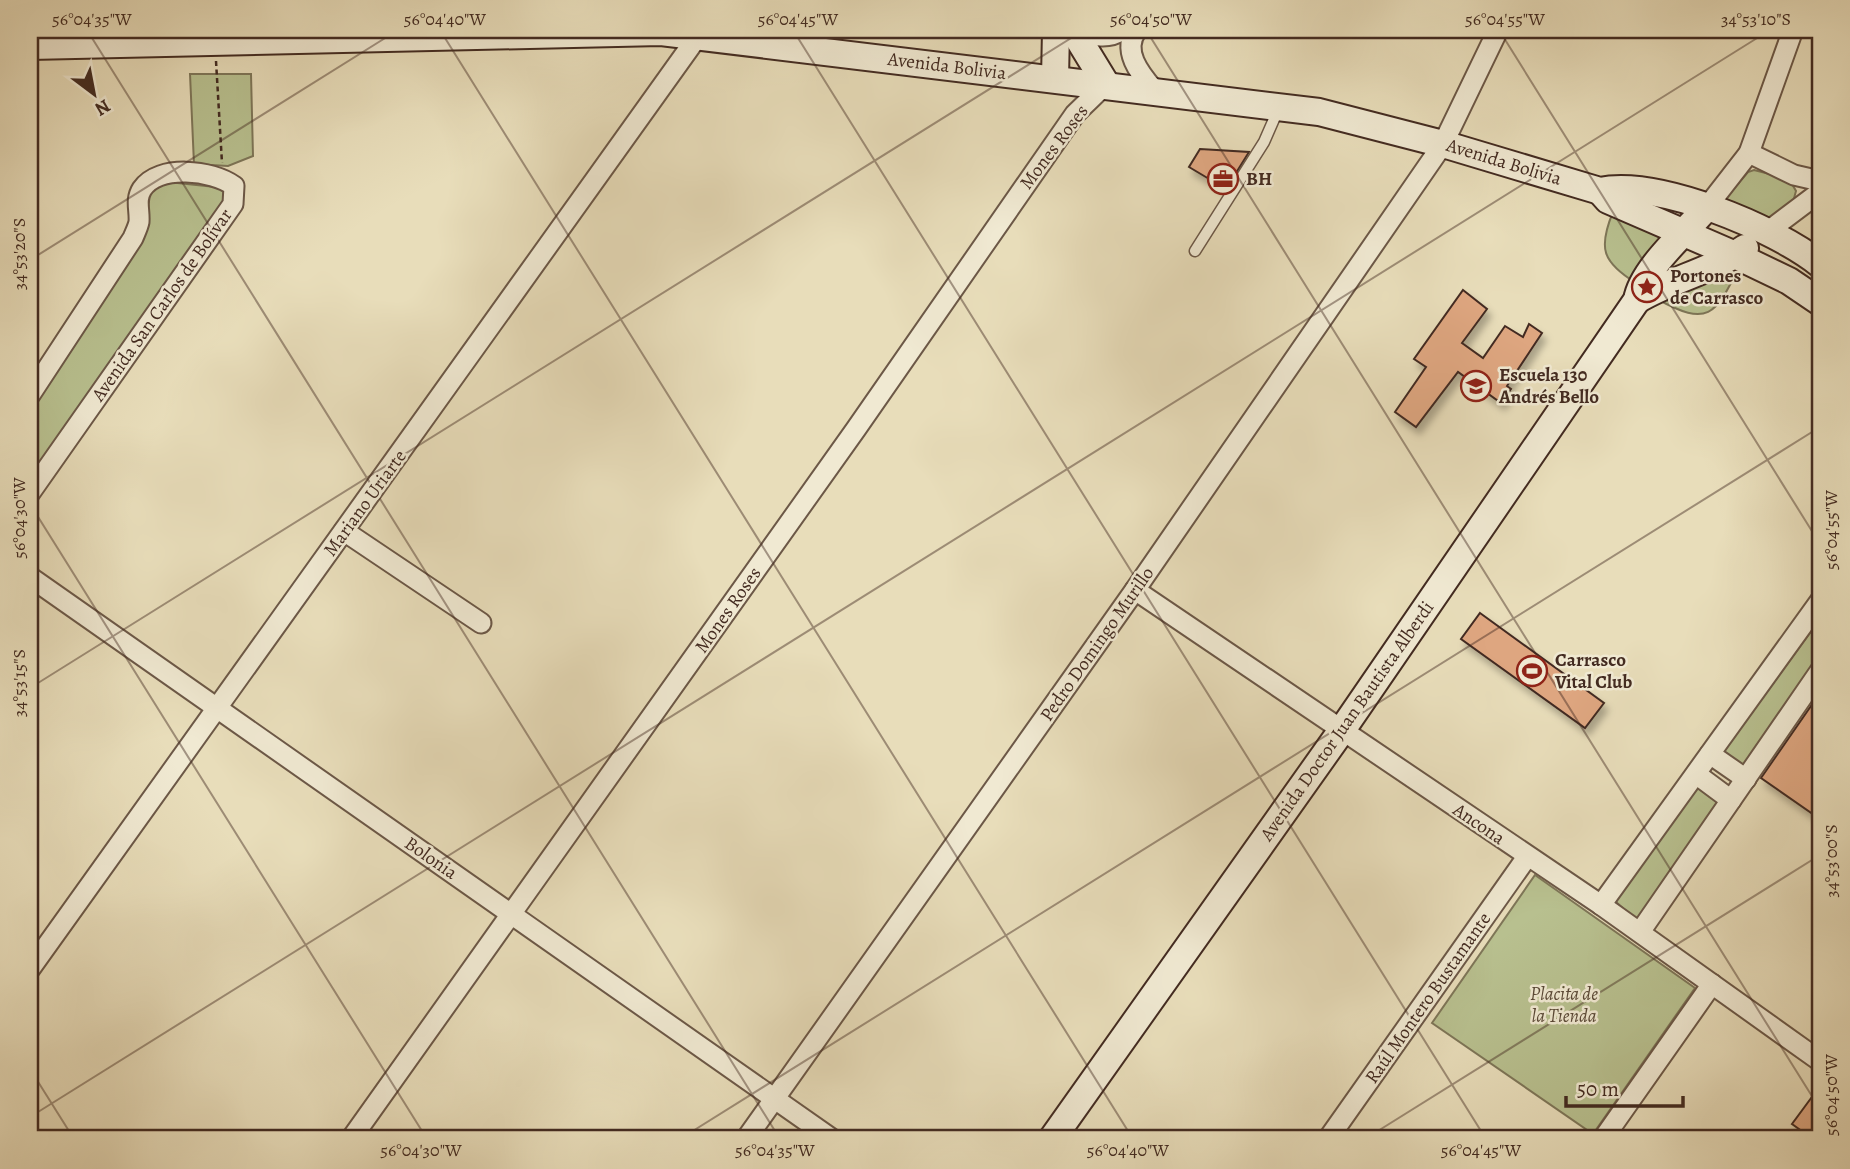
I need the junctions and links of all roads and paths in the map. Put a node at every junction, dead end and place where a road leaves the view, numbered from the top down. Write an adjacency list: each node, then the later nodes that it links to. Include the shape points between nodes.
1 (1056, 30): 11 (street)
2 (1075, 30): 3 (street, via 1110,36); 12 (street)
3 (1123, 30)
4 (1137, 30): 13 (street, via 1132,36 1133,59)
5 (1498, 30): 15 (street, Pedro Domingo Murillo)
6 (1793, 30): 16 (street)
7 (660, 31): 8 (street, Avenida Bolivia); 9 (street, Avenida Bolivia)
8 (238, 33): 10 (street, Avenida Bolivia); 17 (path, via 216,50)
9 (698, 36): 11 (street, Avenida Bolivia); 31 (street, Mariano Uriarte)
10 (30, 46)
11 (1055, 79): 12 (street, Avenida Bolivia)
12 (1106, 84): 13 (street, Avenida Bolivia); 45 (street, Mones Roses, via 1075,114)
13 (1154, 90): 14 (street, Avenida Bolivia)
14 (1280, 107): 15 (street, Avenida Bolivia, via 1354,119); 24 (lane, via 1264,142)
15 (1443, 144): 19 (street, Avenida Bolivia); 33 (street, Pedro Domingo Murillo)
16 (1749, 153): 18 (street, via 1794,175); 21 (street)
17 (223, 178): 29 (street, Avenida San Carlos de Bolívar, via 170,172 153,178 141,191 134,238); 30 (street, Avenida San Carlos de Bolívar, via 234,186 233,204)
18 (1820, 181)
19 (1600, 191): 21 (street, Avenida Bolivia, via 1617,188); 23 (street, Avenida Bolivia, via 1608,200)
20 (1820, 192): 22 (street)
21 (1707, 207): 22 (street, Avenida Bolivia); 23 (street, Avenida Doctor Juan Bautista Alberdi)
22 (1767, 232): 25 (street, Avenida Doctor Juan Bautista Alberdi); 26 (street, Avenida Bolivia)
23 (1684, 235): 25 (street, Avenida Bolivia); 27 (street, Avenida Doctor Juan Bautista Alberdi, via 1655,266)
24 (1195, 251)
25 (1735, 255): 27 (street, Avenida Doctor Juan Bautista Alberdi); 28 (street, Avenida Bolivia)
26 (1820, 264)
27 (1637, 300): 38 (street, Avenida Doctor Juan Bautista Alberdi)
28 (1820, 302)
29 (30, 395)
30 (30, 492)
31 (344, 531): 35 (street); 37 (street, Mariano Uriarte)
32 (30, 577): 37 (street, Bolonia)
33 (1135, 590): 38 (street, Ancona); 50 (street, Pedro Domingo Murillo)
34 (1820, 601): 39 (street)
35 (481, 623)
36 (1820, 671): 41 (street)
37 (216, 710): 45 (street, Bolonia); 47 (street, Mariano Uriarte)
38 (1342, 730): 43 (street, Ancona); 54 (street, Avenida Doctor Juan Bautista Alberdi)
39 (1710, 754): 40 (street); 41 (street)
40 (1696, 774): 42 (street); 44 (street)
41 (1746, 779): 42 (street)
42 (1731, 800): 46 (street)
43 (1527, 857): 44 (street, Ancona); 55 (street, Raúl Montero Bustamante)
44 (1601, 905): 46 (street, Ancona)
45 (513, 915): 50 (street, Bolonia); 51 (street, Mones Roses)
46 (1640, 932): 48 (street, Ancona)
47 (30, 969)
48 (1712, 984): 49 (street, Ancona); 56 (street)
49 (1820, 1061)
50 (774, 1099): 52 (street, Pedro Domingo Murillo); 53 (street, Bolonia)
51 (351, 1139)
52 (746, 1139)
53 (832, 1139)
54 (1052, 1139)
55 (1328, 1139)
56 (1603, 1139)

